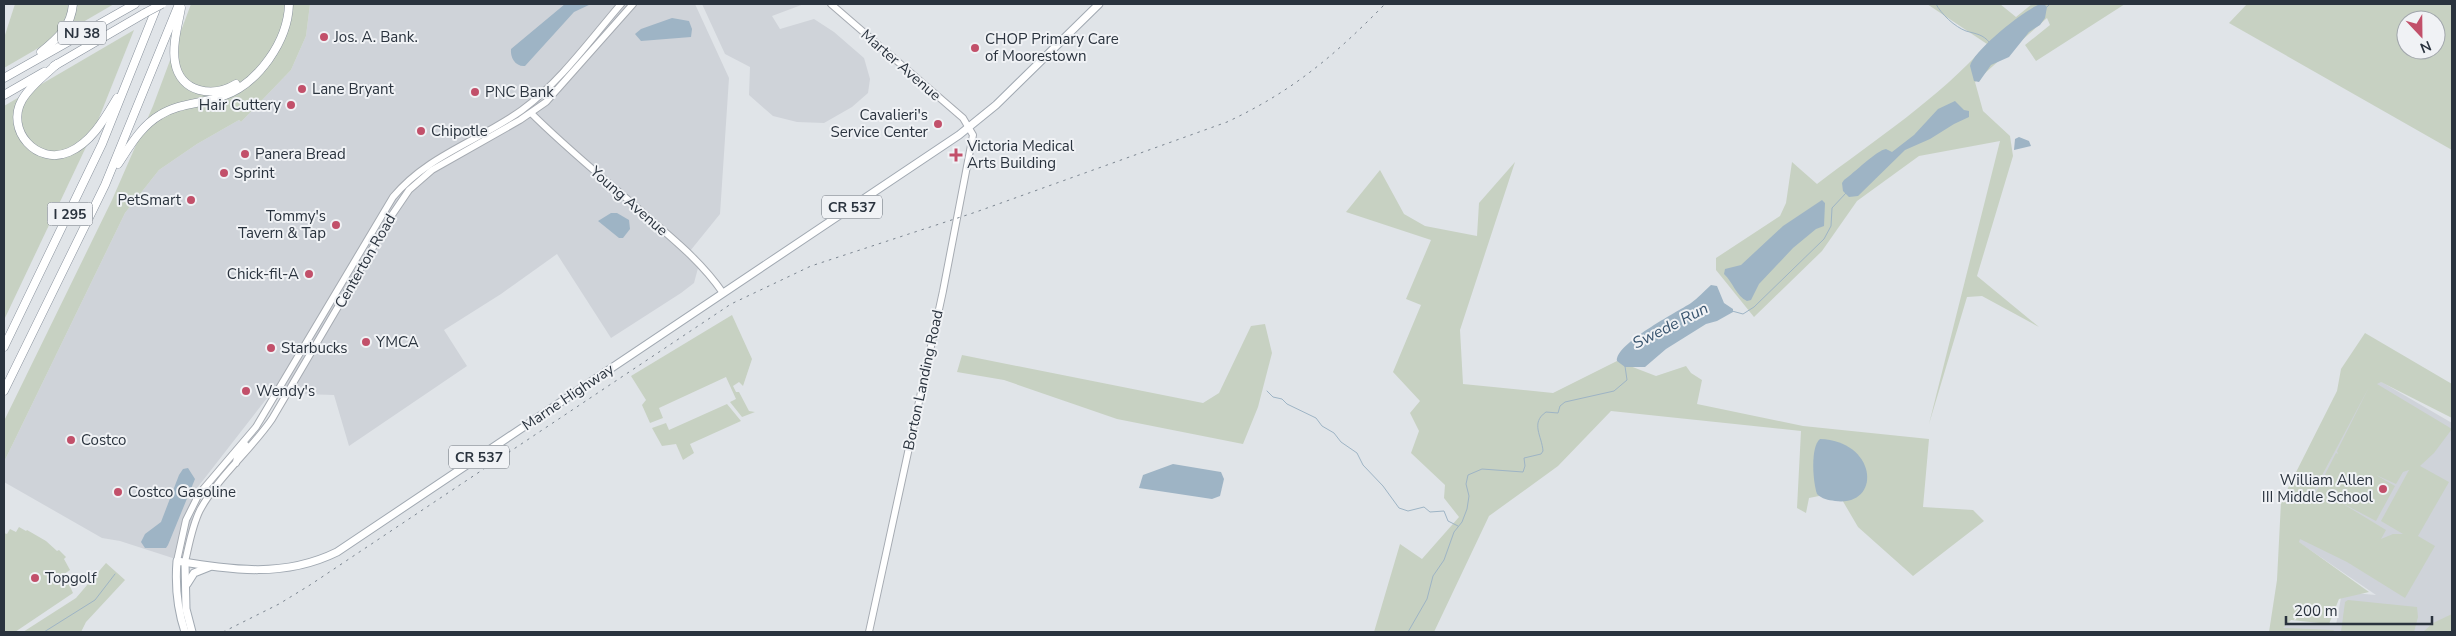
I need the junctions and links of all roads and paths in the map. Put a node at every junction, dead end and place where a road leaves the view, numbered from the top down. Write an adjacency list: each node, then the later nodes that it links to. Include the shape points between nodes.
1 (73, 4): 12 (highway, via 69,25 63,34)
2 (135, 4): 12 (highway, NJ 38)
3 (158, 4): 14 (highway, I 295)
4 (162, 4): 13 (highway, NJ 38, bridge)
5 (180, 4): 6 (highway, via 174,53 178,72 191,87 210,93 235,85 258,64 278,33); 19 (highway, I 295)
6 (284, 4)
7 (289, 4): 19 (highway, via 280,38 253,76 232,93 180,106 159,115 139,134)
8 (622, 4): 23 (main road, Centerton Road, via 538,98 516,114 430,162 400,190)
9 (633, 4): 17 (main road, Centerton Road)
10 (831, 4): 18 (main road, Marter Avenue)
11 (1099, 4): 18 (main road, CR 537)
12 (29, 63): 15 (highway, NJ 38)
13 (57, 64): 14 (highway, via 27,92 17,117 25,142 48,154 68,152 86,140 102,123); 16 (highway, NJ 38)
14 (130, 77): 21 (highway, I 295, via 70,213)
15 (4, 78)
16 (4, 95)
17 (531, 114): 20 (main road, Young Avenue, via 690,252); 24 (main road, Centerton Road, via 441,164 409,190 272,419)
18 (970, 127): 20 (main road, Marne Highway / CR 537); 31 (main road, Borton Landing Road, via 972,148)
19 (105, 185): 22 (highway, I 295)
20 (723, 293): 27 (main road, Marne Highway / CR 537, via 337,552 308,564 282,569)
21 (4, 347)
22 (4, 391)
23 (256, 427): 24 (main road, via 253,437 237,456); 25 (main road, Centerton Road, via 199,494 186,520)
24 (236, 463): 26 (main road, Centerton Road, via 200,511)
25 (177, 561): 26 (main road, Marne Highway / CR 537); 29 (main road, via 176,592)
26 (186, 562): 27 (main road, Marne Highway / CR 537); 28 (main road, Centerton Road)
27 (210, 566): 28 (main road, via 194,572)
28 (186, 587): 30 (main road, via 186,609)
29 (185, 632)
30 (192, 632)
31 (869, 632)

